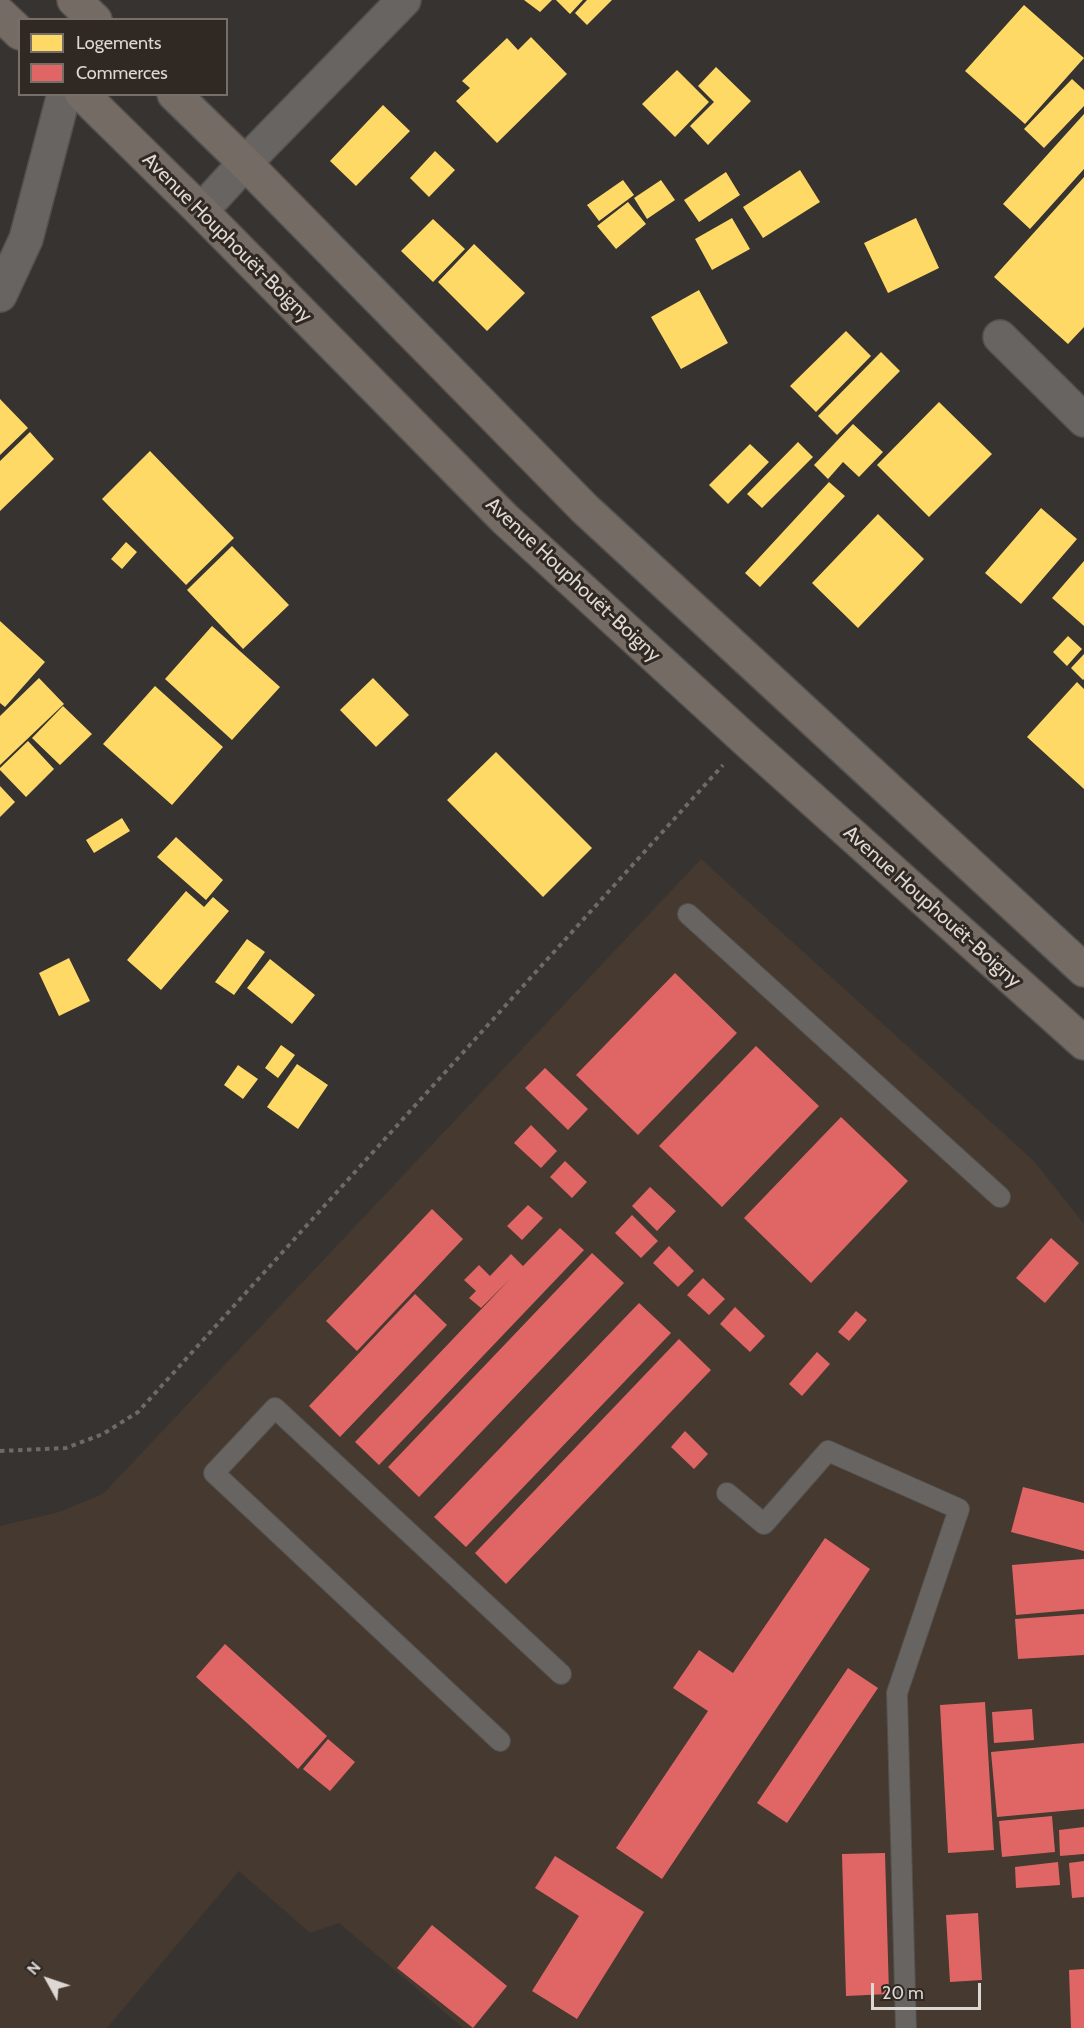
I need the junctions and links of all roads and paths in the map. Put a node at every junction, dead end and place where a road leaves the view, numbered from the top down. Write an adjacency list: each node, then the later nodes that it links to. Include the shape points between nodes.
1 (74, 0): 4 (highway)
2 (404, 0): 9 (street)
3 (0, 14): 5 (highway)
4 (93, 18)
5 (18, 31)
6 (63, 96): 11 (street, via 26,239)
7 (84, 96): 10 (highway, Avenue Houphouët-Boigny)
8 (176, 96): 9 (highway)
9 (245, 163): 10 (street); 16 (highway, via 585,509)
10 (201, 211): 14 (highway, Avenue Houphouët-Boigny, via 505,519)
11 (0, 295)
12 (1000, 337): 13 (street)
13 (1084, 420)
14 (746, 740): 17 (highway, Avenue Houphouët-Boigny); 19 (path, via 138,1412 103,1434 66,1448)
15 (688, 914): 18 (lane)
16 (1084, 970)
17 (1084, 1043)
18 (1000, 1197)
19 (0, 1451)
20 (727, 1494): 23 (lane, via 764,1524 828,1450 959,1509 897,1693)
21 (561, 1674): 22 (lane, via 275,1408 214,1473)
22 (500, 1741)
23 (906, 2028)

